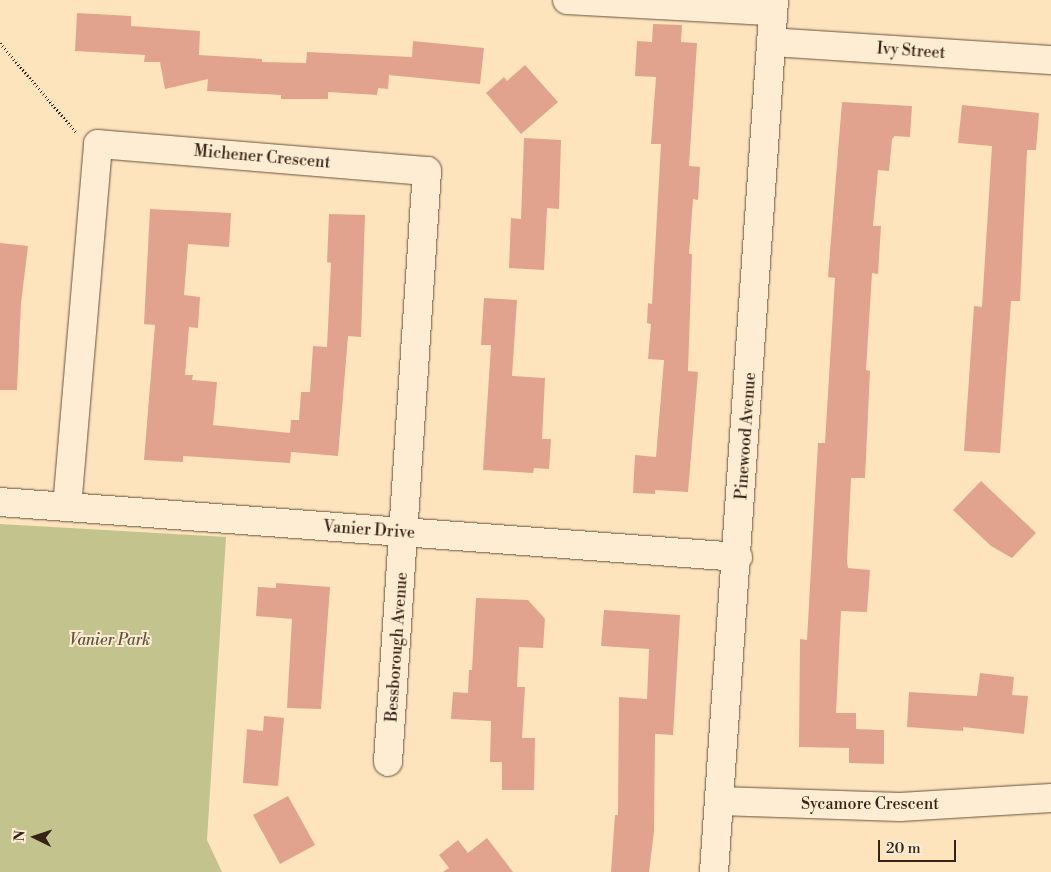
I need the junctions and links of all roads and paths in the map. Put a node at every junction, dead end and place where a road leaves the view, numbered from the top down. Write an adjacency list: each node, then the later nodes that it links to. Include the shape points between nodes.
1 (567, 0): 2 (street)
2 (610, 1): 3 (street)
3 (774, 6): 4 (street, Pinewood Avenue)
4 (771, 42): 6 (street, Ivy Street); 11 (street, Pinewood Avenue)
5 (0, 43): 7 (path, via 86,143)
6 (1051, 60)
7 (98, 144): 9 (street); 10 (street, Michener Crescent, via 427,171)
8 (0, 502): 9 (street, Vanier Drive)
9 (67, 506): 10 (street, Vanier Drive)
10 (405, 533): 11 (street, Vanier Drive); 12 (street, Bessborough Avenue)
11 (738, 557): 14 (street, Pinewood Avenue)
12 (388, 762)
13 (1051, 798): 14 (street, Sycamore Crescent, via 900,807)
14 (719, 801): 15 (street, Pinewood Avenue)
15 (714, 872)

